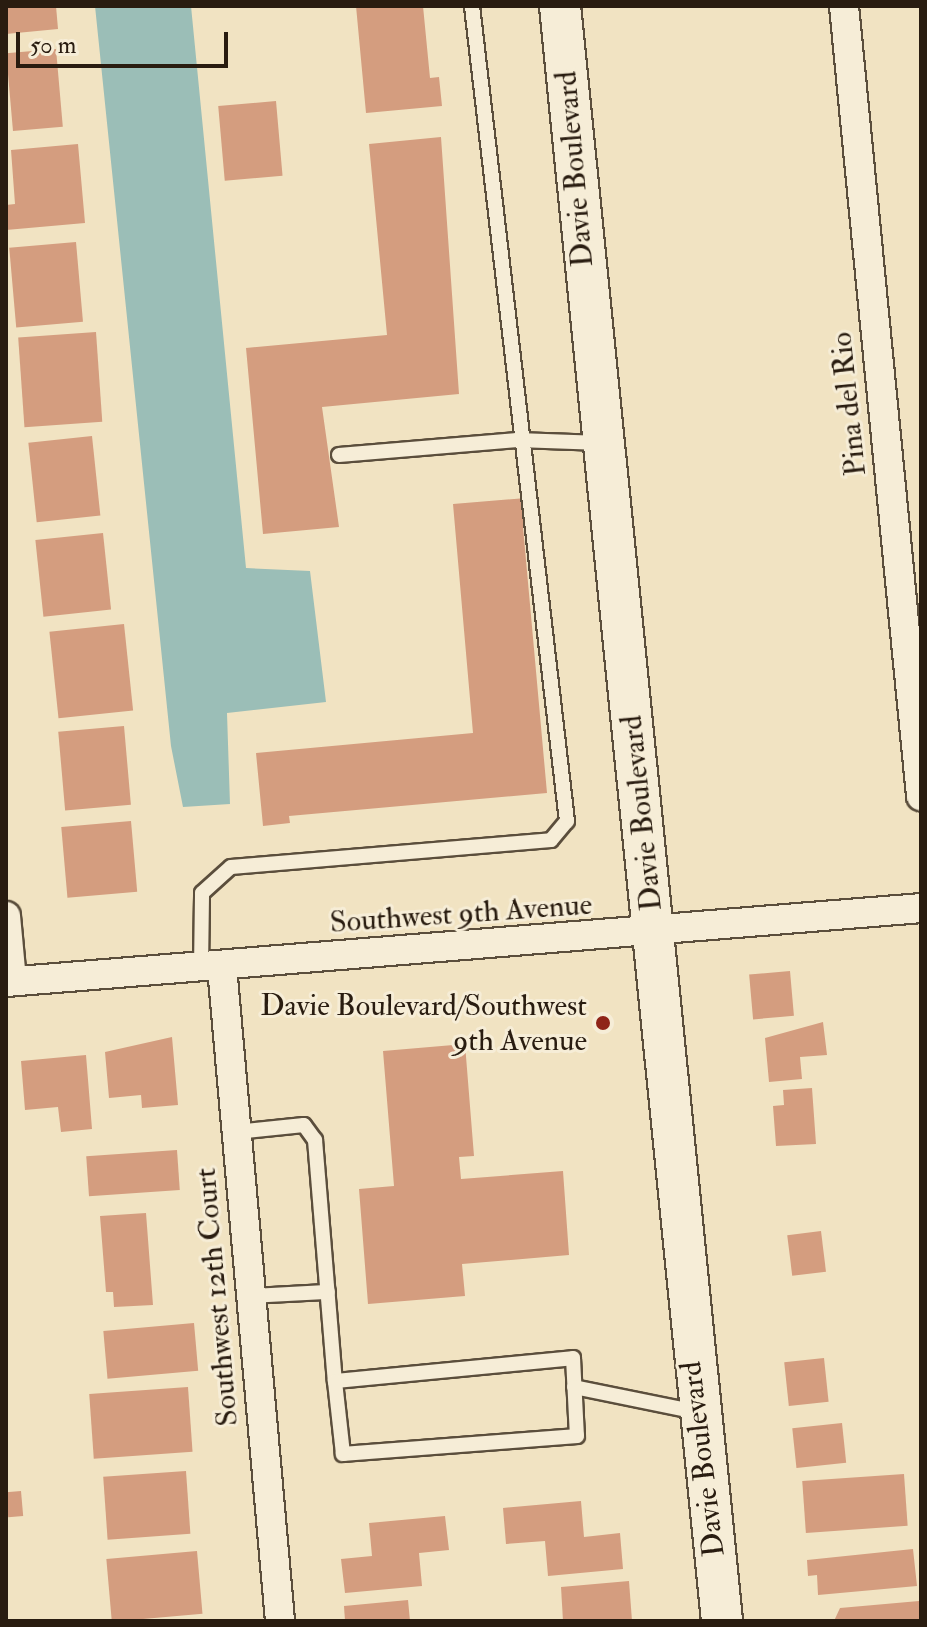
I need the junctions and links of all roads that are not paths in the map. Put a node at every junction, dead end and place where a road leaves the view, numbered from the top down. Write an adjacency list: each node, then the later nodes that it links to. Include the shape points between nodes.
1 (472, 6): 4 (lane)
2 (560, 6): 5 (main road, Davie Boulevard)
3 (844, 6): 7 (street, Pina del Rio)
4 (517, 440): 5 (lane); 6 (lane); 11 (lane, via 529,459 548,608 567,821 562,833 231,867 202,893)
5 (603, 443): 10 (main road, Davie Boulevard)
6 (339, 455)
7 (921, 796)
8 (921, 908): 10 (street, Southwest 9th Avenue)
9 (6, 916): 12 (street)
10 (654, 934): 11 (street, Southwest 9th Avenue); 18 (main road, Davie Boulevard)
11 (211, 968): 12 (street, Southwest 9th Avenue); 13 (street, Southwest 12th Court)
12 (9, 982)
13 (236, 1132): 14 (lane, via 304,1125 315,1140); 15 (street, Southwest 12th Court)
14 (328, 1292): 15 (lane); 16 (lane)
15 (251, 1296): 19 (street, Southwest 12th Court)
16 (335, 1381): 17 (lane, via 573,1358); 17 (lane, via 343,1454 577,1436)
17 (574, 1387): 18 (lane)
18 (697, 1412): 20 (main road, Davie Boulevard)
19 (280, 1621)
20 (722, 1621)

